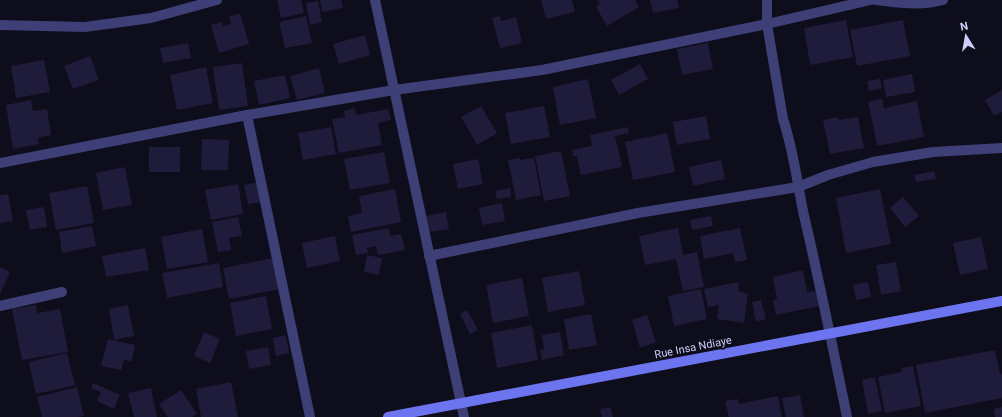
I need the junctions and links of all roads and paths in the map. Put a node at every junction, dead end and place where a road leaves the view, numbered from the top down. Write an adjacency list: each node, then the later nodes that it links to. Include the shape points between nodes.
1 (217, 0): 7 (street)
2 (375, 0): 10 (street)
3 (767, 0): 8 (street)
4 (871, 0): 8 (street)
5 (876, 0): 6 (street, via 900,3)
6 (943, 0)
7 (183, 5): 9 (street, via 151,18 85,27)
8 (767, 24): 10 (street, via 542,70); 14 (street, via 783,119)
9 (0, 25)
10 (394, 90): 11 (street); 15 (street)
11 (247, 115): 13 (street); 21 (street)
12 (1002, 148): 14 (street, via 933,152 873,162 828,174)
13 (0, 163)
14 (798, 187): 15 (street, via 638,213); 19 (street)
15 (429, 256): 20 (street)
16 (62, 292): 18 (street)
17 (1002, 300): 19 (main road, Rue Insa Ndiaye)
18 (0, 306)
19 (830, 333): 20 (main road, Rue Insa Ndiaye); 24 (street)
20 (460, 402): 22 (main road, Rue Insa Ndiaye); 23 (street)
21 (310, 417)
22 (388, 417)
23 (464, 417)
24 (847, 417)

